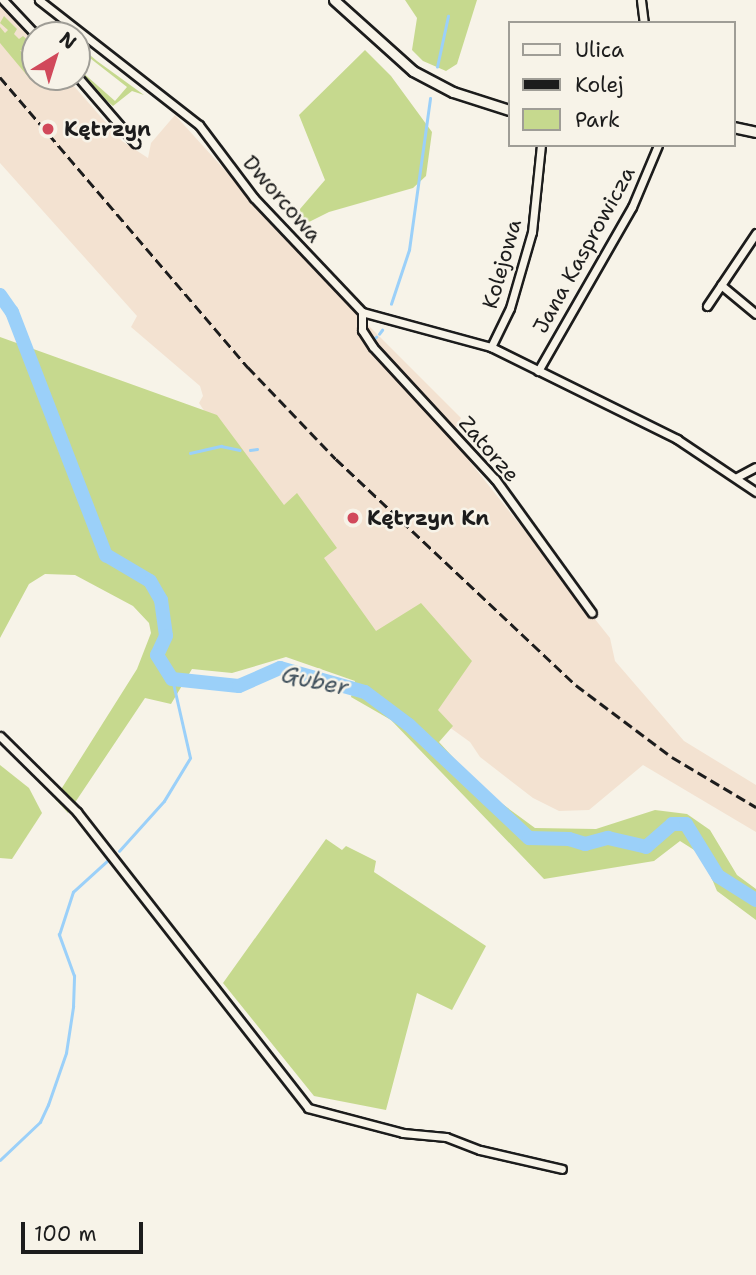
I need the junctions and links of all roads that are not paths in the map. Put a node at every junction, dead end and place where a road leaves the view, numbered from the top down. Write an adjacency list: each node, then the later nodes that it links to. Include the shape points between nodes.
1 (3, 0): 5 (street)
2 (39, 0): 6 (street, Dworcowa)
3 (334, 0): 10 (street, via 413,71 453,92)
4 (641, 0): 7 (street)
5 (23, 21)
6 (65, 21)
7 (644, 21)
8 (91, 42): 19 (street, Dworcowa, via 199,125 254,198)
9 (90, 91): 13 (street)
10 (508, 110)
11 (735, 127): 12 (street)
12 (756, 132)
13 (135, 143)
14 (541, 147): 21 (street, Kolejowa, via 532,232 510,308)
15 (657, 147): 22 (street, Jana Kasprowicza, via 632,207)
16 (756, 233): 17 (street)
17 (721, 285): 18 (street); 20 (street)
18 (706, 306)
19 (362, 312): 21 (street); 26 (street, Zatorze, via 362,330 373,347 495,479)
20 (756, 314)
21 (491, 348): 22 (street)
22 (538, 370): 24 (street, via 677,439)
23 (756, 467): 24 (street)
24 (737, 477): 25 (street)
25 (756, 492)
26 (592, 613)
27 (0, 736): 28 (street, via 77,812 308,1108 403,1133 446,1137)
28 (562, 1169)

